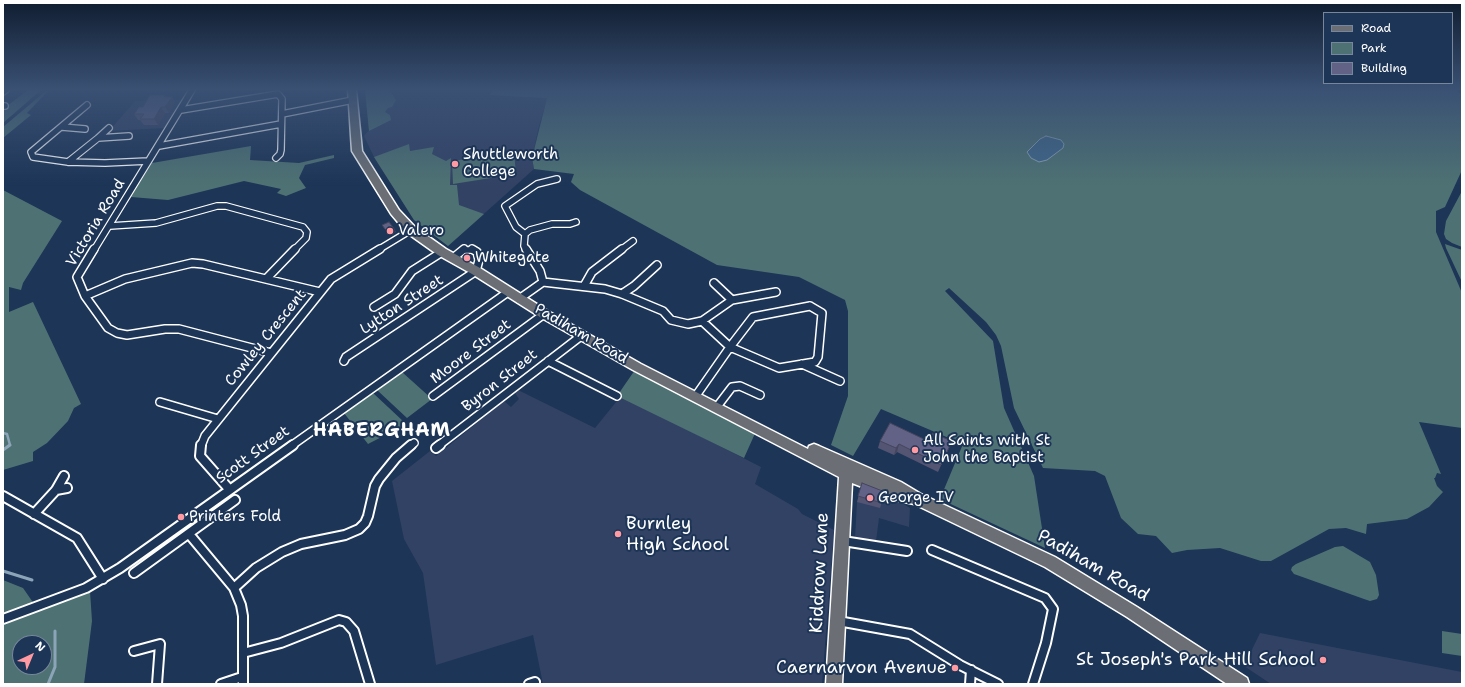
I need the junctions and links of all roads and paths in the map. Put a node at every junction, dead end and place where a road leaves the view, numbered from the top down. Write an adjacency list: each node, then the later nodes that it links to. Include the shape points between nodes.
1 (68, 122): 5 (street)
2 (174, 122): 10 (street, Victoria Road)
3 (354, 122): 17 (main road, Padiham Road, via 358,151 395,212)
4 (281, 124): 10 (street); 11 (street, via 281,150)
5 (62, 127): 7 (street); 13 (street, via 31,152 33,157 39,159)
6 (109, 128): 9 (street)
7 (85, 129)
8 (129, 136): 9 (street)
9 (98, 138): 13 (street)
10 (159, 146): 12 (street, Victoria Road)
11 (276, 158)
12 (148, 161): 13 (street); 16 (street, Victoria Road)
13 (68, 162)
14 (557, 179): 18 (street, via 537,184 505,206 516,227)
15 (576, 222): 18 (street, via 552,224 530,230)
16 (110, 226): 24 (street, via 156,223 217,206 226,206 303,227 307,232 306,238); 32 (street, Victoria Road, via 78,277)
17 (411, 230): 20 (main road, Padiham Road); 28 (street, Cowley Crescent, via 331,279)
18 (525, 234): 25 (street, via 524,246 540,271)
19 (634, 241): 27 (street, via 592,272)
20 (442, 252): 21 (main road, Padiham Road); 35 (street, via 412,271 395,294)
21 (453, 258): 23 (main road, Padiham Road); 23 (street, via 464,249 478,252)
22 (657, 265): 31 (street)
23 (476, 271): 29 (main road, Padiham Road); 41 (street, Lytton Street, via 346,357)
24 (266, 279): 28 (street); 32 (street, via 192,263 125,279)
25 (543, 282): 27 (street); 33 (street)
26 (714, 283): 34 (street)
27 (584, 286): 31 (street)
28 (320, 292): 40 (street, Cowley Crescent)
29 (508, 292): 33 (main road, Padiham Road); 58 (street, Scott Street)
30 (776, 292): 34 (street)
31 (622, 294): 37 (street, via 663,311 670,320 688,324)
32 (85, 296): 40 (street, Victoria Road, via 108,328 117,333 127,335 179,329)
33 (519, 299): 36 (main road, Padiham Road)
34 (732, 300): 37 (street)
35 (374, 306)
36 (544, 314): 38 (main road, Padiham Road); 46 (street, Moore Street)
37 (702, 321): 39 (street)
38 (581, 336): 42 (street, Byron Street); 48 (main road, Padiham Road)
39 (730, 347): 43 (street, via 779,368); 43 (street, via 752,318 810,306 822,314 818,357 815,362); 48 (street)
40 (271, 353): 51 (street, Cowley Crescent)
41 (344, 361)
42 (548, 361): 47 (street); 53 (street, Byron Street)
43 (802, 364): 44 (street)
44 (840, 381)
45 (760, 395): 50 (street, via 740,386 732,387)
46 (433, 396)
47 (617, 396)
48 (695, 397): 50 (main road, Padiham Road)
49 (160, 402): 51 (street)
50 (716, 408): 54 (main road, Padiham Road)
51 (218, 419): 58 (street, Cowley Crescent, via 205,436 200,456)
52 (414, 443): 68 (street, via 396,458 379,479 368,516 359,529 344,536 301,544 282,552 256,568)
53 (436, 448)
54 (846, 469): 63 (main road, Kiddrow Lane); 82 (main road, Padiham Road, via 895,494 916,498 1050,562 1132,612)
55 (64, 476): 57 (street)
56 (67, 488): 57 (street)
57 (56, 490): 61 (street)
58 (229, 490): 67 (street, Scott Street)
59 (3, 496): 61 (street)
60 (235, 500): 62 (street)
61 (34, 514): 67 (street, via 77,538)
62 (189, 534): 66 (street); 68 (street)
63 (843, 541): 65 (street); 70 (main road, Kiddrow Lane)
64 (932, 550): 81 (street, via 1045,598 1053,609)
65 (907, 551)
66 (134, 573)
67 (103, 579): 69 (street, Scott Street)
68 (234, 588): 72 (street, via 243,616)
69 (3, 619)
70 (838, 621): 73 (street, via 910,634); 78 (main road, Kiddrow Lane)
71 (134, 651): 75 (street, via 160,644)
72 (243, 653): 74 (street); 77 (street, via 281,643 335,622 346,622 358,641)
73 (971, 670): 79 (street); 80 (street)
74 (243, 680): 76 (street)
75 (157, 684)
76 (221, 684)
77 (370, 684)
78 (834, 684)
79 (970, 684)
80 (998, 684)
81 (1033, 684)
82 (1240, 684)

